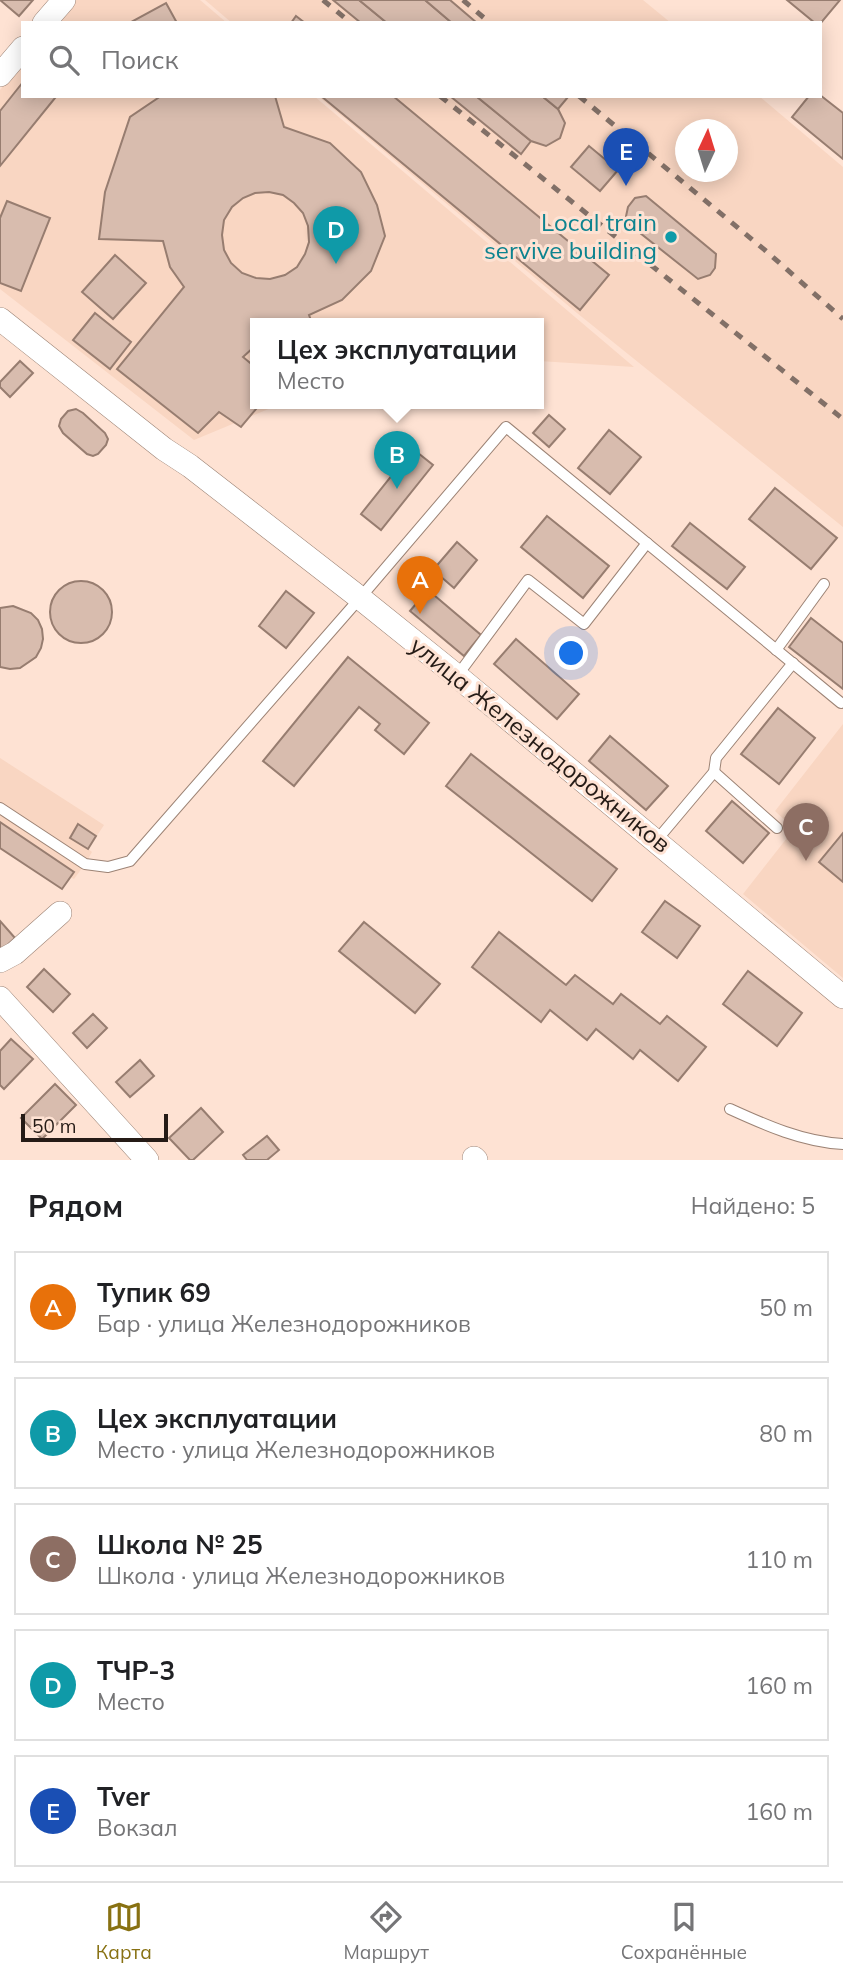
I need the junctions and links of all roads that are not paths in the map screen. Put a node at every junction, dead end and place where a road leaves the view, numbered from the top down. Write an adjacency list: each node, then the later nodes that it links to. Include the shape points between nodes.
1 (64, 0): 2 (street)
2 (46, 21)
3 (21, 50): 4 (street)
4 (0, 75)
5 (0, 319): 8 (street, улица Железнодорожников)
6 (647, 544): 8 (lane, via 506,427); 9 (lane); 11 (lane, via 584,624 528,580)
7 (824, 584): 9 (lane)
8 (360, 598): 11 (street, улица Железнодорожников); 14 (lane, via 130,861 108,867 85,864)
9 (776, 650): 10 (lane)
10 (793, 663): 12 (lane); 13 (lane, via 716,758)
11 (457, 676): 16 (street, улица Железнодорожников)
12 (841, 703)
13 (714, 772): 15 (lane); 16 (lane)
14 (0, 808)
15 (778, 828)
16 (656, 841): 19 (street, улица Железнодорожников)
17 (60, 913): 18 (street)
18 (0, 961)
19 (843, 997)
20 (0, 998): 23 (street)
21 (730, 1109): 22 (lane, via 769,1127)
22 (843, 1144)
23 (147, 1160)

